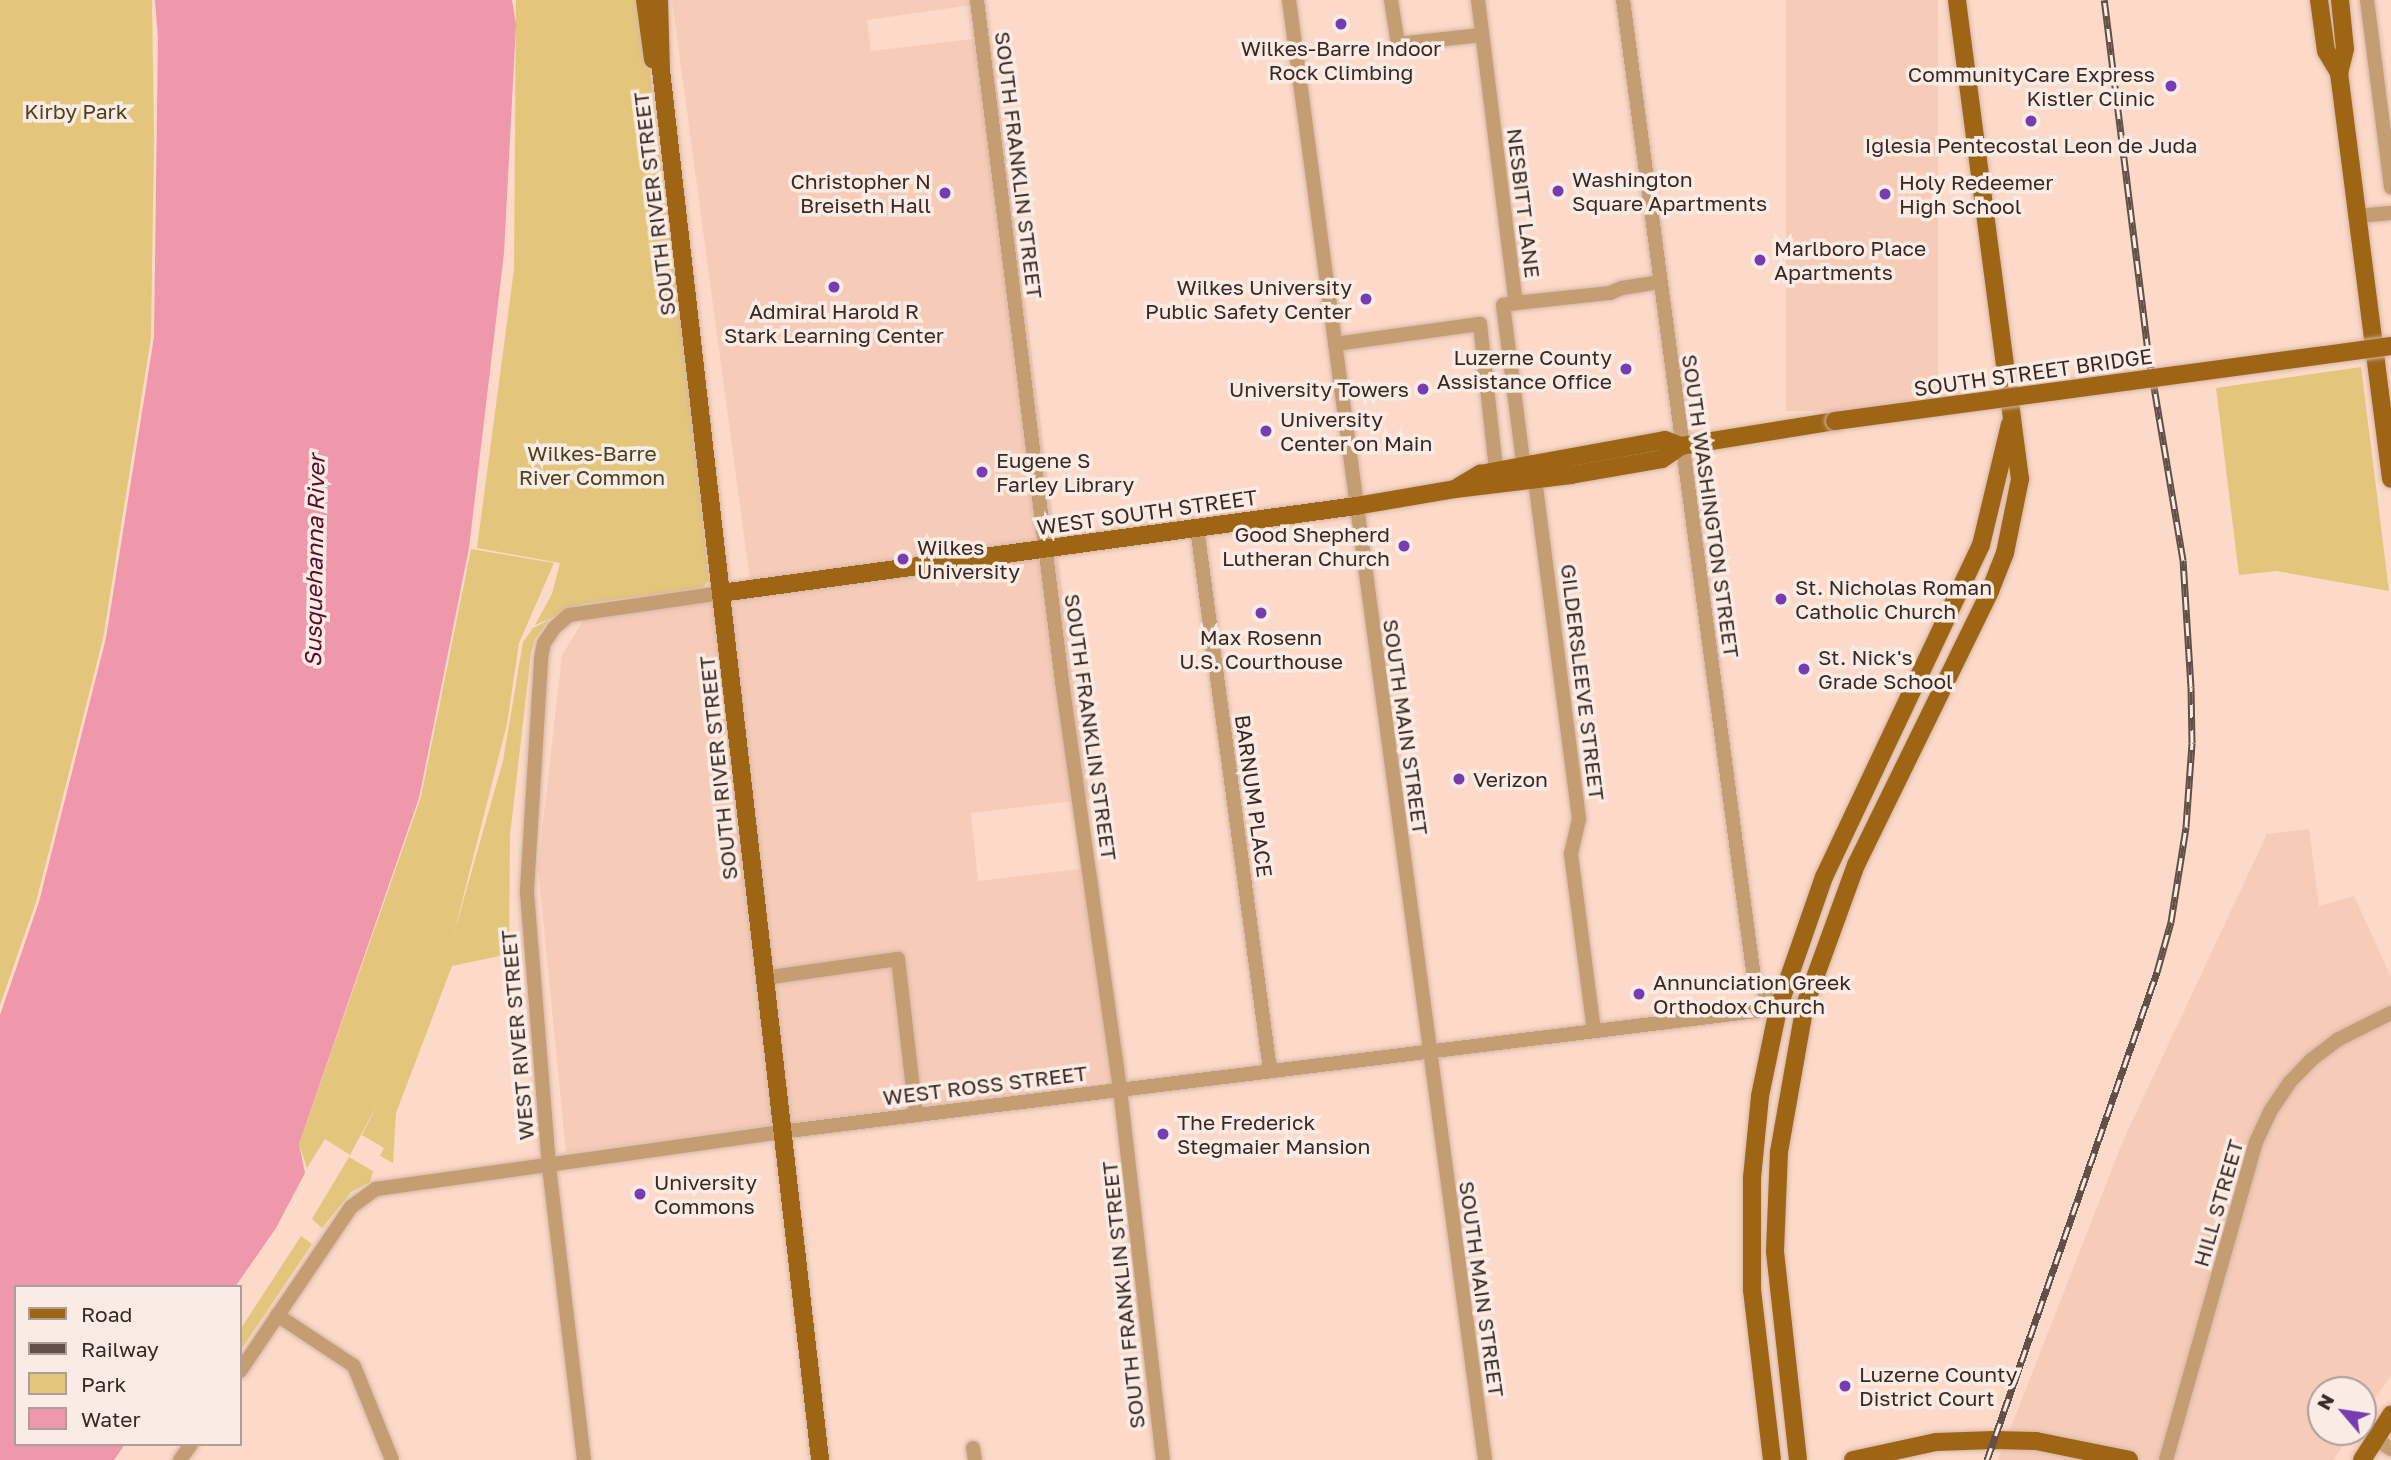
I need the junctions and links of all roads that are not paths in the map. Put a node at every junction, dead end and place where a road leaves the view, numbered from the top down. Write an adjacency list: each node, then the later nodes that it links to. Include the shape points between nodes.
1 (645, 0): 13 (main road, SOUTH RIVER STREET, via 652,58)
2 (659, 0): 13 (main road, SOUTH RIVER STREET)
3 (977, 0): 30 (street, SOUTH FRANKLIN STREET)
4 (1289, 0): 20 (street, SOUTH MAIN STREET)
5 (1391, 0): 12 (street, via 1398,44)
6 (1478, 0): 12 (street, NESBITT LANE)
7 (1623, 0): 18 (street, SOUTH WASHINGTON STREET)
8 (1957, 0): 22 (main road)
9 (2319, 0): 14 (main road, via 2326,51)
10 (2340, 0): 14 (main road, via 2345,49)
11 (2367, 0): 15 (street)
12 (1482, 35): 19 (street, NESBITT LANE)
13 (661, 70): 31 (main road, SOUTH RIVER STREET)
14 (2339, 73): 17 (main road)
15 (2391, 187)
16 (2391, 213): 17 (street)
17 (2357, 216): 26 (main road)
18 (1658, 282): 19 (street, via 1610,293); 23 (street, SOUTH WASHINGTON STREET)
19 (1516, 303): 25 (street, NESBITT LANE, via 1503,305)
20 (1335, 344): 24 (street, via 1480,324); 28 (street, SOUTH MAIN STREET)
21 (2391, 346): 23 (main road, SOUTH STREET BRIDGE, bridge)
22 (2011, 421): 34 (main road, via 2021,479 2005,553 1856,865); 35 (main road, via 1981,545 1824,877)
23 (1682, 446): 25 (main road, SOUTH STREET BRIDGE, via 1665,440); 35 (street, SOUTH WASHINGTON STREET, via 1754,978)
24 (1496, 470): 25 (main road); 27 (main road, via 1479,474)
25 (1529, 473): 27 (main road); 37 (street, GILDERSLEEVE STREET, via 1579,819 1571,854)
26 (2391, 479)
27 (1455, 489): 28 (main road, WEST SOUTH STREET)
28 (1356, 506): 29 (main road, WEST SOUTH STREET); 38 (street, SOUTH MAIN STREET)
29 (1197, 528): 30 (main road, WEST SOUTH STREET); 39 (street, BARNUM PLACE)
30 (1047, 549): 31 (main road, WEST SOUTH STREET); 40 (street, SOUTH FRANKLIN STREET)
31 (721, 593): 32 (street, WEST SOUTH STREET); 33 (main road, SOUTH RIVER STREET)
32 (569, 615): 43 (street, WEST RIVER STREET, via 544,643 541,658 527,890)
33 (764, 978): 41 (street, via 898,959); 42 (main road, SOUTH RIVER STREET)
34 (1805, 1005): 35 (street, WEST ROSS STREET); 54 (main road, via 1779,1152 1775,1251)
35 (1778, 1009): 37 (street, WEST ROSS STREET); 53 (main road, via 1760,1096 1752,1178 1752,1290)
36 (2391, 1013): 57 (street, HILL STREET, via 2339,1039 2311,1060 2288,1083 2271,1110 2256,1142)
37 (1594, 1031): 38 (street, WEST ROSS STREET)
38 (1427, 1051): 39 (street, WEST ROSS STREET); 52 (street, SOUTH MAIN STREET)
39 (1270, 1070): 40 (street, WEST ROSS STREET)
40 (1120, 1089): 41 (street, WEST ROSS STREET); 51 (street, SOUTH FRANKLIN STREET)
41 (916, 1115): 42 (street, WEST ROSS STREET)
42 (780, 1132): 43 (street, WEST ROSS STREET); 50 (main road, SOUTH RIVER STREET)
43 (549, 1166): 44 (street, WEST ROSS STREET, via 376,1189 351,1206); 49 (street, WEST RIVER STREET)
44 (277, 1315): 45 (street, WEST ROSS STREET); 48 (street, via 354,1366)
45 (242, 1368)
46 (2391, 1415): 47 (main road)
47 (2383, 1444): 58 (main road)
48 (392, 1460)
49 (584, 1460)
50 (820, 1460)
51 (1163, 1460)
52 (1485, 1460)
53 (1772, 1460)
54 (1798, 1460)
55 (1853, 1460): 56 (main road, via 1936,1442 1994,1440 2075,1447)
56 (2129, 1460)
57 (2166, 1460)
58 (2362, 1460)

